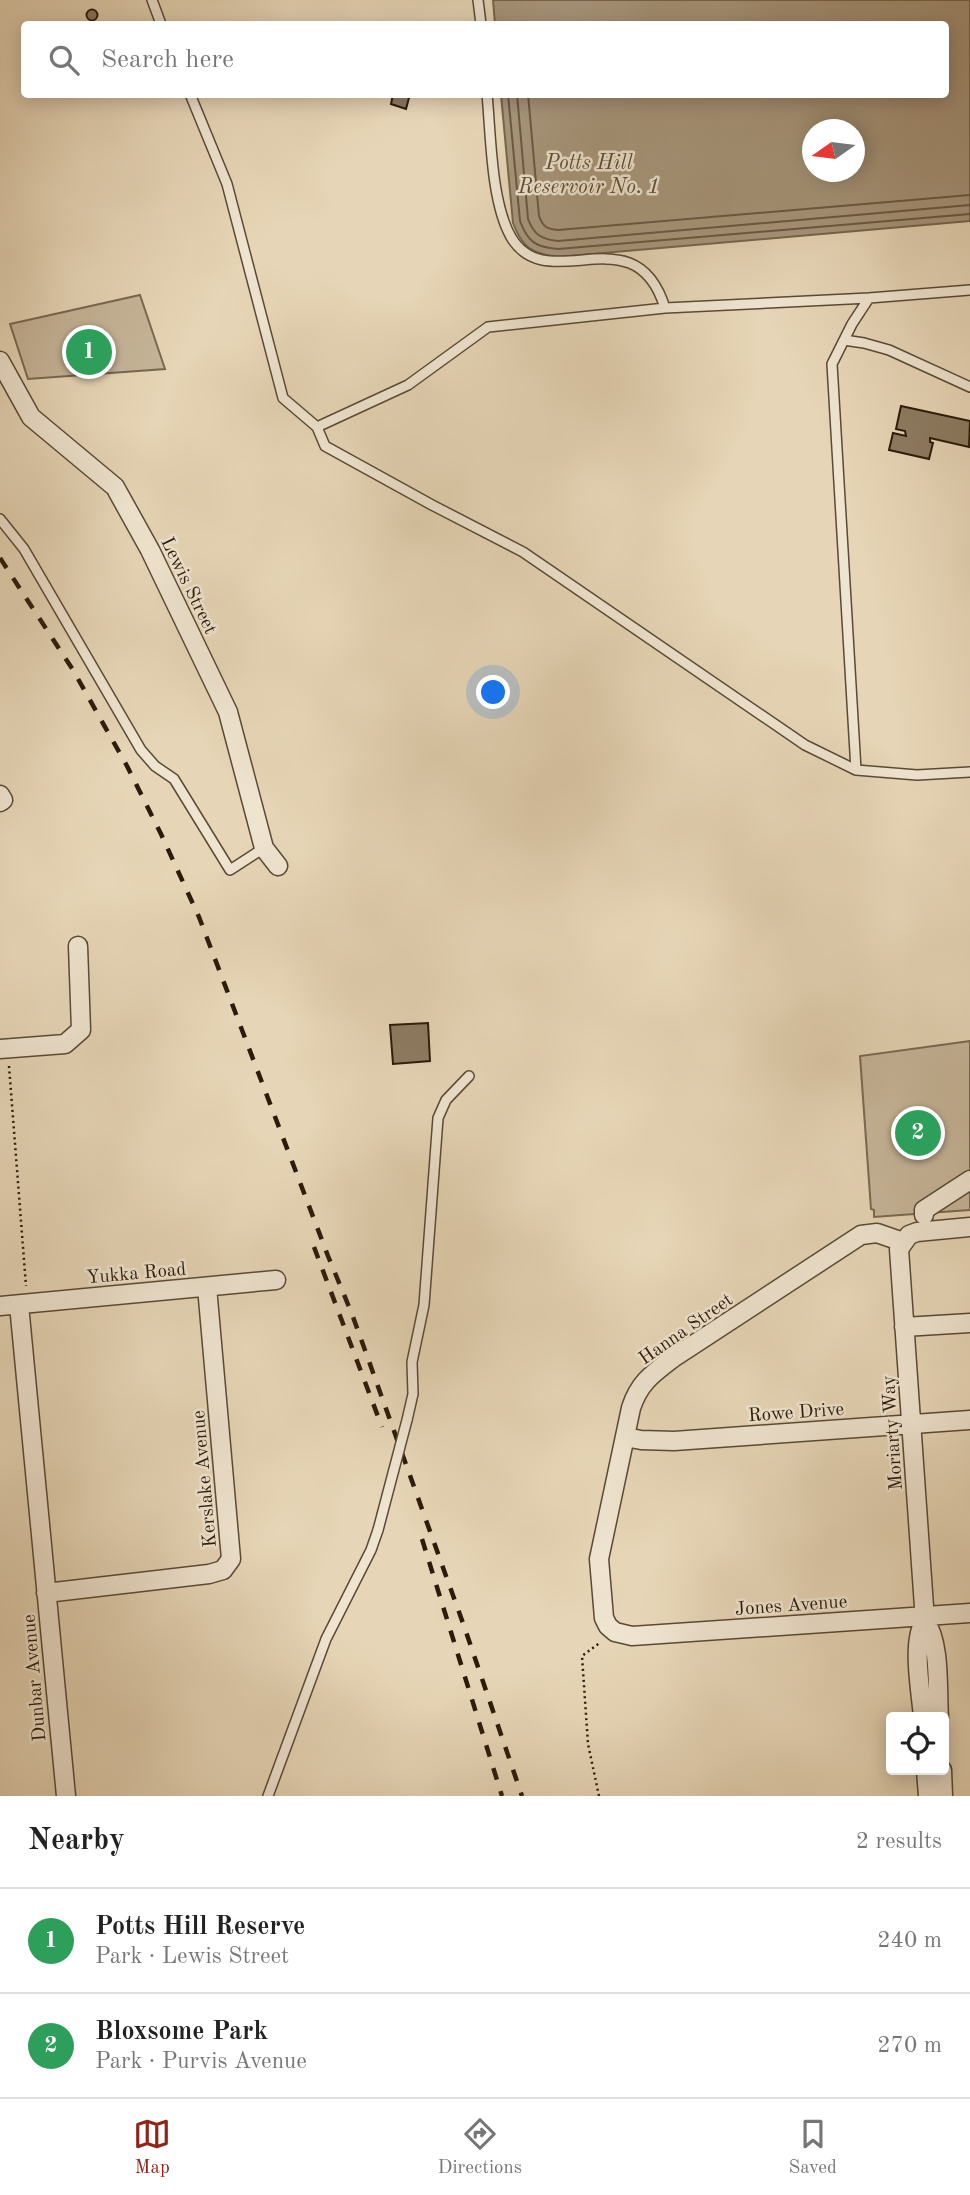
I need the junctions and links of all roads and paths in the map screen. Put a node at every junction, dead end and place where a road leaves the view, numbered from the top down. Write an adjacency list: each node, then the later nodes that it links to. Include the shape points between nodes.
1 (152, 0): 3 (lane)
2 (478, 0): 4 (lane)
3 (160, 21)
4 (481, 21)
5 (192, 98): 13 (lane, via 227,184 283,398)
6 (487, 98): 9 (lane, via 498,205 515,243 545,261 626,260 651,280)
7 (970, 290): 8 (lane)
8 (869, 298): 9 (lane); 10 (lane)
9 (665, 308): 13 (lane, via 488,327 408,386)
10 (844, 340): 12 (lane, via 889,350); 15 (lane, via 832,364)
11 (0, 361): 19 (street, Lewis Street, via 31,418 115,487 144,539 228,712)
12 (970, 387)
13 (317, 427): 15 (lane, via 325,446 523,552 805,745)
14 (0, 519): 19 (lane, via 24,549 141,750 174,779 230,870)
15 (856, 770): 16 (lane, via 917,775)
16 (970, 772)
17 (0, 794): 18 (street)
18 (0, 802)
19 (264, 848): 20 (street, Lewis Street)
20 (278, 866)
21 (78, 946): 22 (street, via 81,1030 65,1044)
22 (4, 1049): 30 (path)
23 (468, 1076): 46 (lane, bridge, via 446,1100 438,1118 424,1305 412,1362 414,1394 378,1530 326,1639)
24 (970, 1180): 25 (street)
25 (924, 1214)
26 (970, 1227): 27 (street, via 917,1232)
27 (903, 1242): 33 (street, Moriarty Way, via 899,1257); 36 (street, Hanna Street, via 877,1233 861,1235 673,1358 636,1392)
28 (276, 1280): 29 (street, Yukka Road)
29 (207, 1287): 30 (street, Yukka Road); 37 (street, Kerslake Avenue, via 231,1559 223,1570 209,1574)
30 (24, 1304): 31 (street, Yukka Road); 37 (street, Dunbar Avenue)
31 (0, 1306)
32 (970, 1323): 33 (street)
33 (904, 1327): 35 (street, Moriarty Way)
34 (970, 1420): 35 (street, Rowe Drive)
35 (912, 1424): 36 (street, Rowe Drive, via 674,1441); 39 (street, Moriarty Way)
36 (625, 1437): 40 (street, Hanna Street, via 599,1559 604,1618)
37 (46, 1593): 45 (street, Dunbar Avenue)
38 (970, 1613): 39 (street, Jones Avenue)
39 (925, 1619): 40 (street, Jones Avenue, via 632,1636); 41 (street, Moriarty Way, via 918,1646); 42 (street, Moriarty Way, via 934,1644)
40 (615, 1632): 47 (path, via 583,1656 588,1744)
41 (923, 1712)
42 (939, 1712)
43 (926, 1775): 48 (street)
44 (942, 1775): 49 (street)
45 (66, 1796)
46 (268, 1796)
47 (599, 1796)
48 (928, 1796)
49 (943, 1796)

